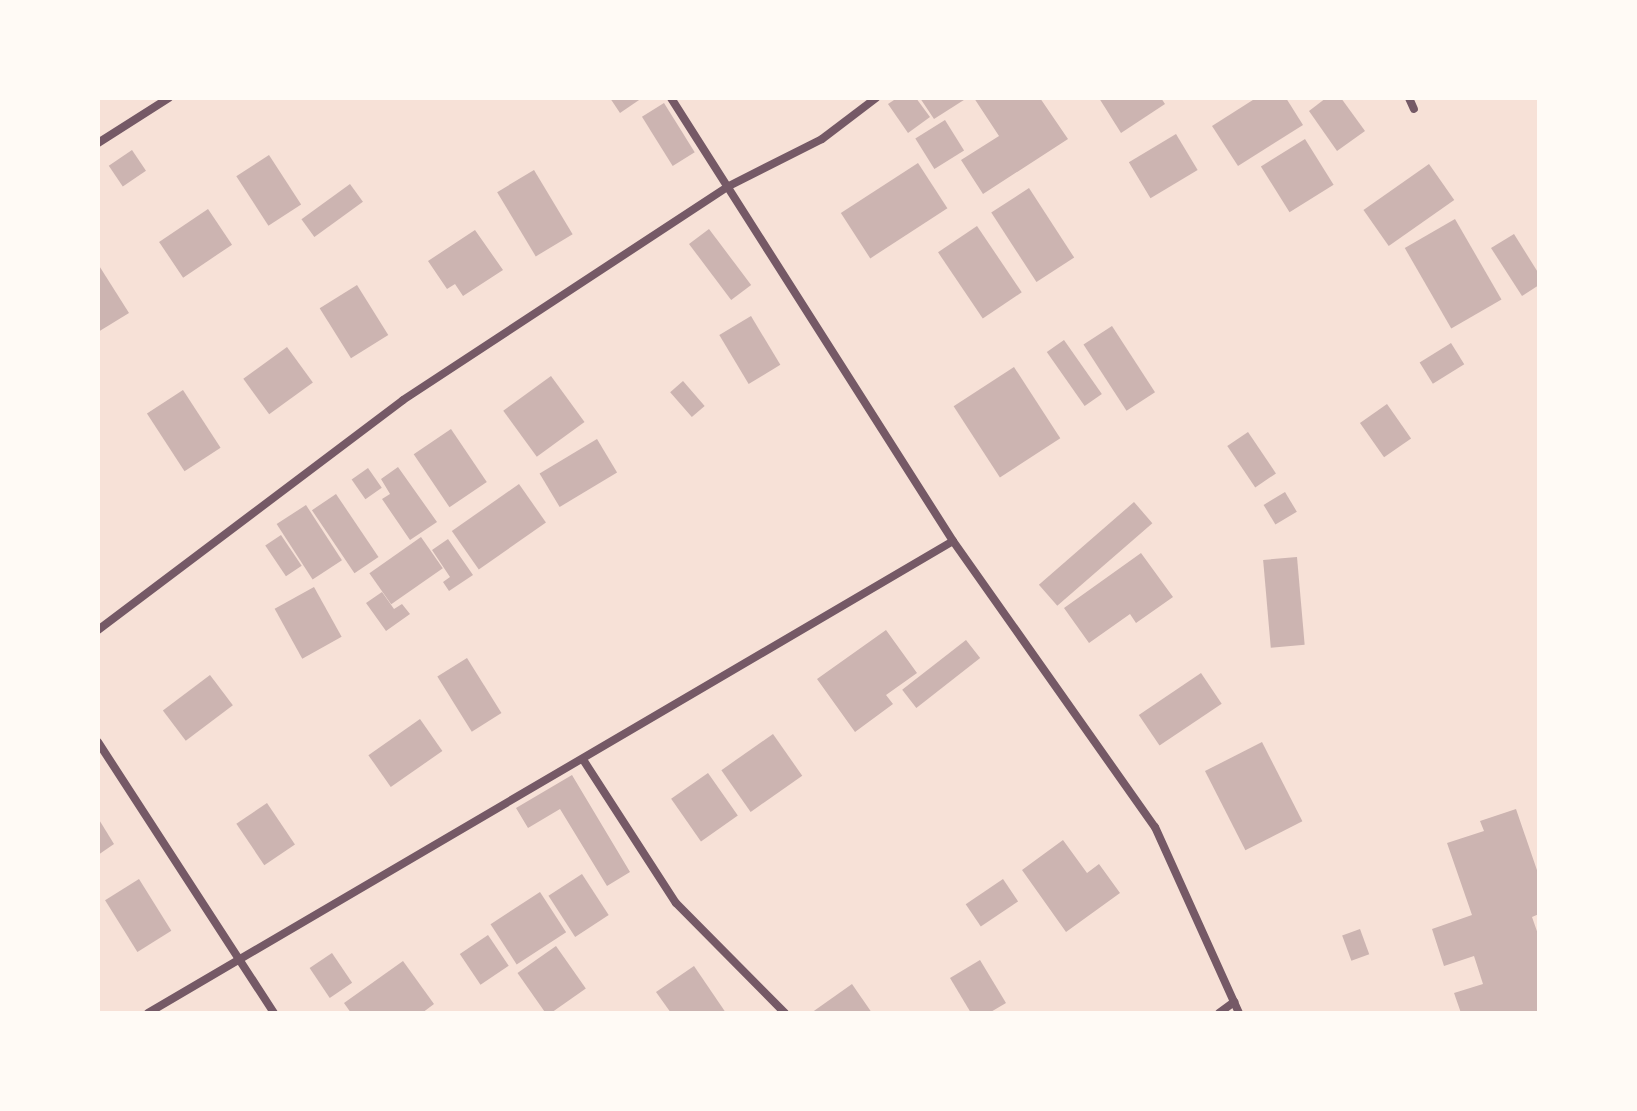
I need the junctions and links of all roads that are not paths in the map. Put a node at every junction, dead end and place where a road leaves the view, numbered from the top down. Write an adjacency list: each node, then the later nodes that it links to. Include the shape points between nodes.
1 (169, 98): 6 (street)
2 (671, 98): 7 (street)
3 (876, 98): 7 (street, via 822,139)
4 (1409, 98): 5 (street)
5 (1414, 109)
6 (98, 143)
7 (727, 187): 8 (street); 9 (street, via 403,400)
8 (953, 541): 11 (street); 13 (street, via 1155,827)
9 (98, 630)
10 (98, 742): 12 (street)
11 (584, 761): 12 (street); 16 (street, via 676,903)
12 (242, 959): 14 (street); 15 (street)
13 (1234, 1002): 17 (street); 18 (street)
14 (148, 1013)
15 (274, 1013)
16 (785, 1013)
17 (1219, 1013)
18 (1239, 1013)

